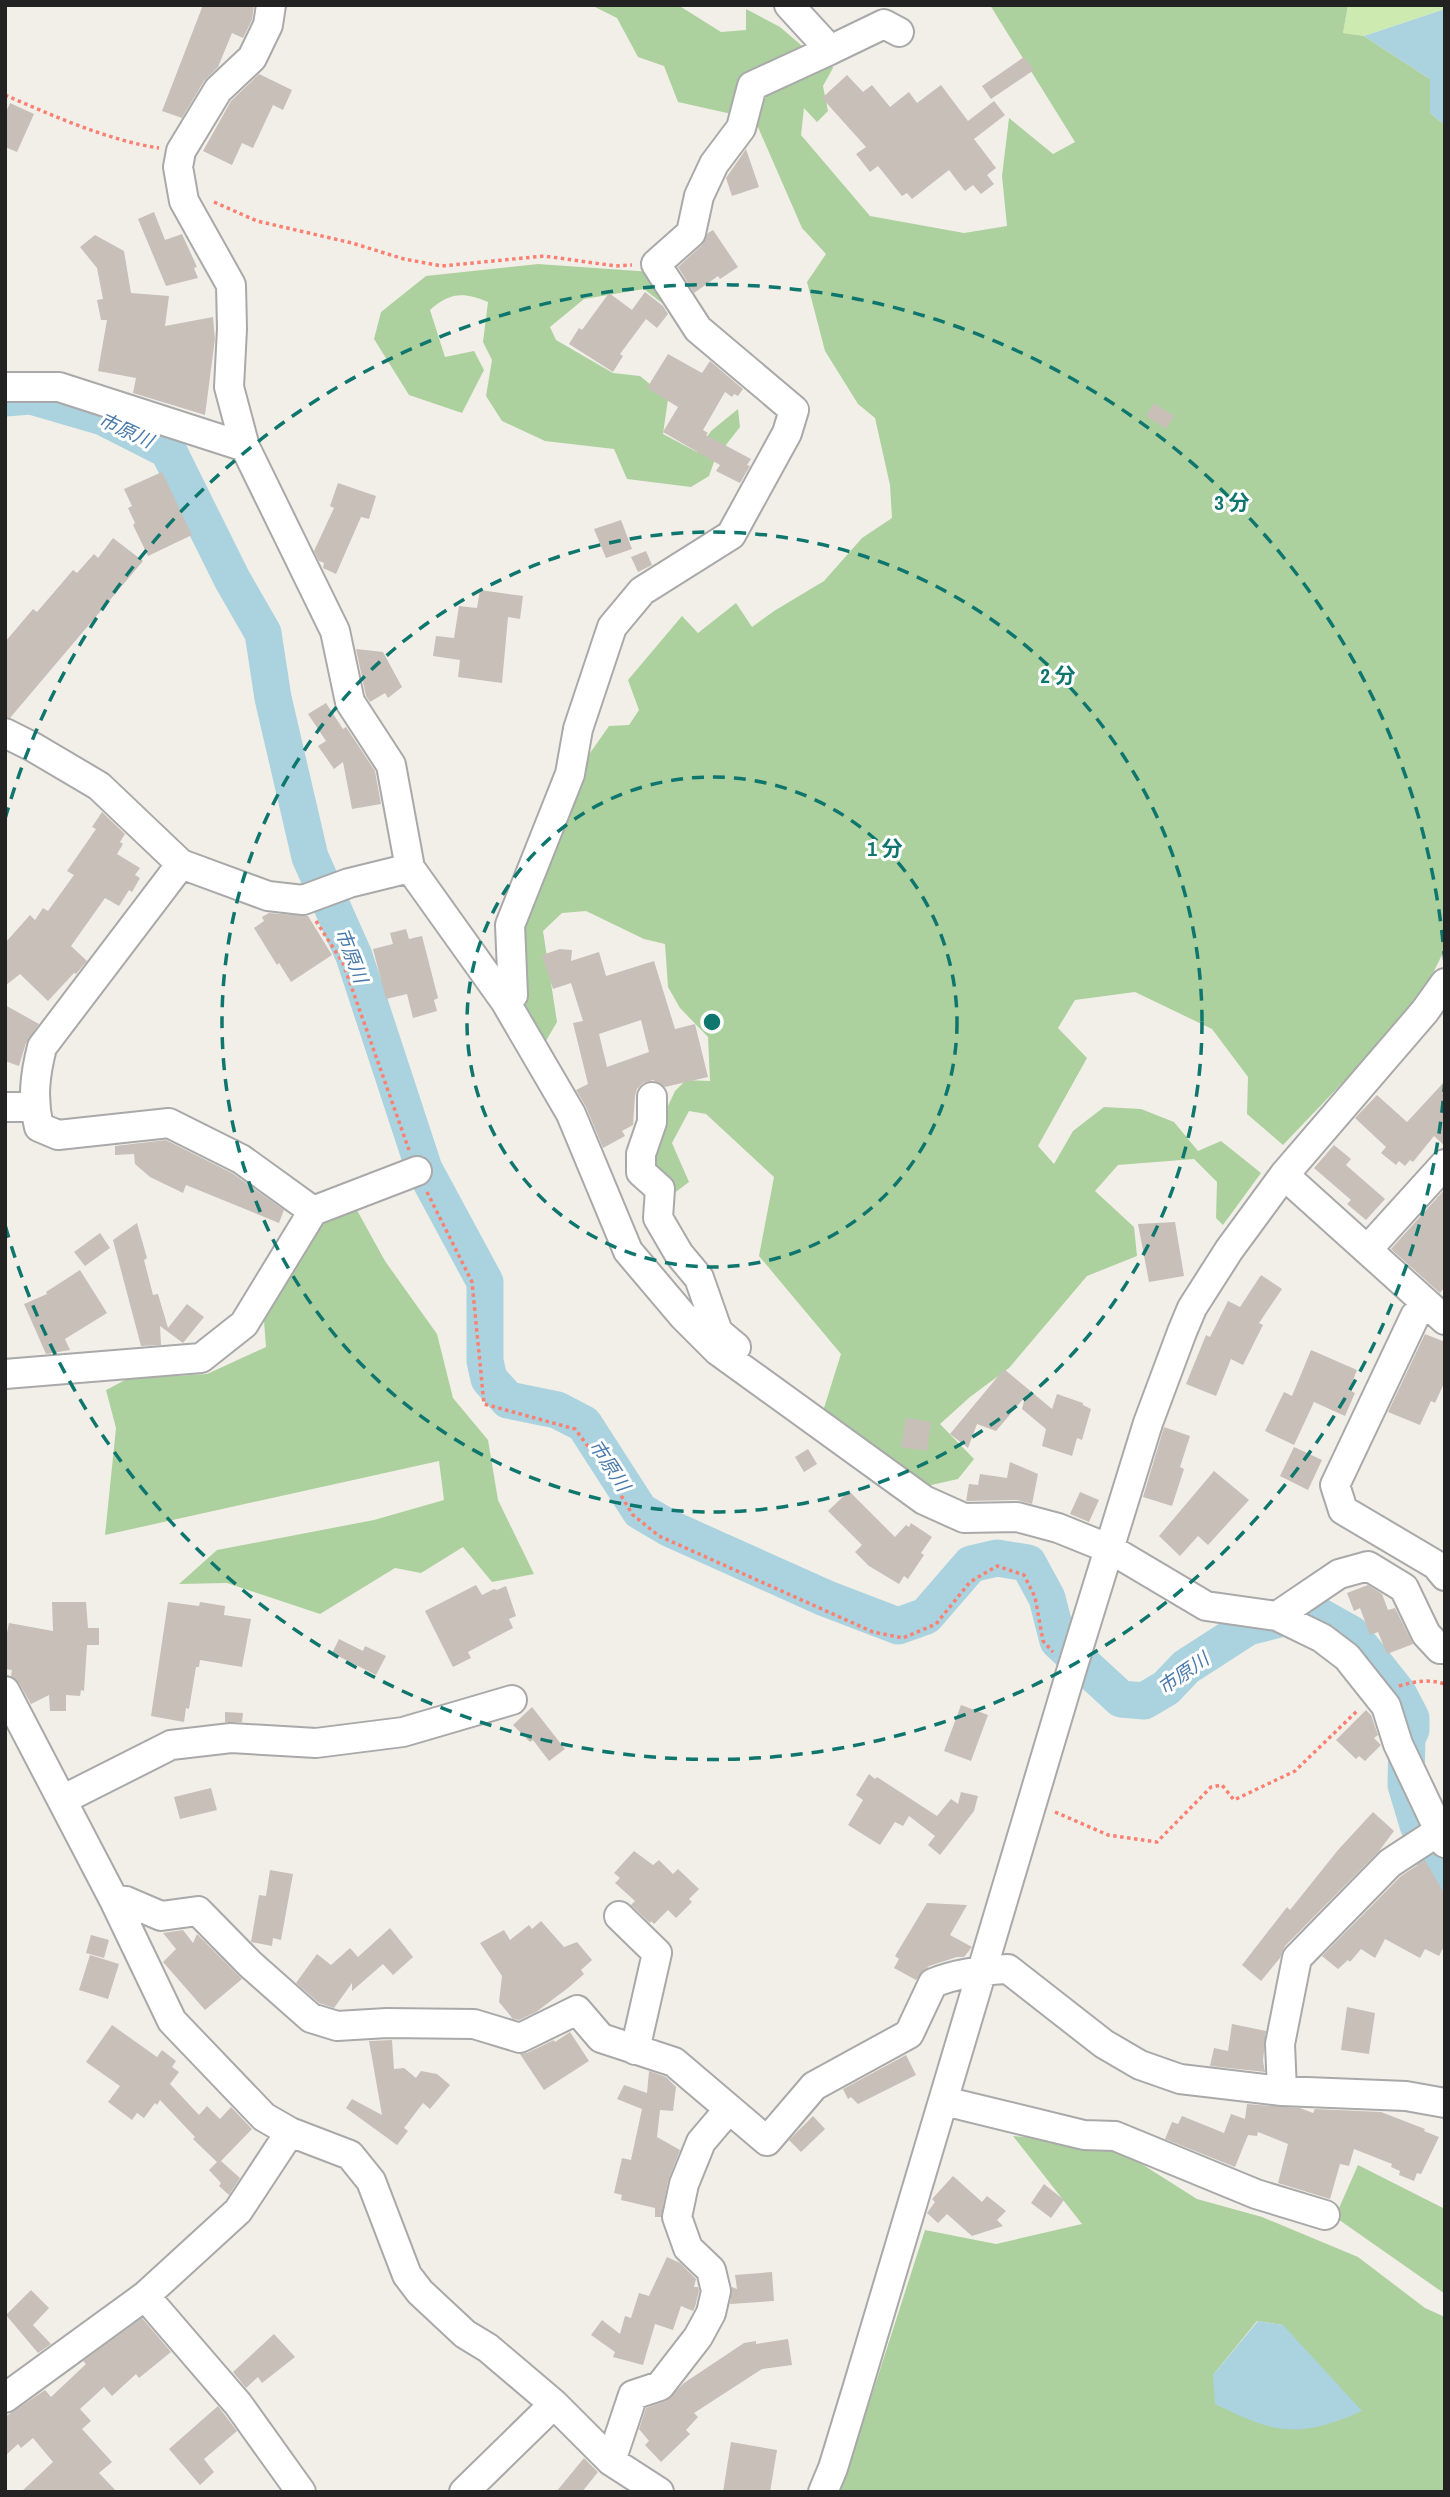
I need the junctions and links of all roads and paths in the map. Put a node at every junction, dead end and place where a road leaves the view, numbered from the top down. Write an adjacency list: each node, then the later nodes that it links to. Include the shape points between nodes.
1 (271, 5): 6 (street, via 268,25 252,58 218,90)
2 (789, 5): 4 (street)
3 (899, 32): 4 (street, via 884,24)
4 (828, 51): 8 (street, via 752,86 741,128 714,163 699,196 691,233)
5 (5, 95): 6 (path, via 138,145)
6 (181, 151): 7 (street, via 177,167)
7 (184, 201): 8 (path, via 196,197 257,221 442,266 544,256 616,266); 10 (street, via 231,285 229,387)
8 (656, 264): 16 (street, via 698,329 794,410 787,432 731,535 642,591 612,627 578,729 570,774 510,925 513,995)
9 (5, 387): 10 (street, via 59,387)
10 (245, 447): 13 (street, via 335,631 350,702 391,765)
11 (5, 733): 12 (street, via 99,786)
12 (181, 864): 14 (street, via 268,896); 19 (street, via 42,1047)
13 (411, 868): 14 (street); 16 (street)
14 (303, 900): 21 (path, via 343,963)
15 (1445, 982): 22 (street)
16 (505, 1001): 27 (street, via 571,1114 628,1251 718,1351)
17 (652, 1097): 27 (street, via 652,1122 641,1153 641,1172 660,1189 658,1218 699,1278 718,1332 755,1364)
18 (5, 1107): 19 (street)
19 (34, 1107): 23 (street, via 39,1127 58,1135 169,1123 241,1158)
20 (1445, 1164): 24 (street)
21 (417, 1171): 23 (street); 32 (path, via 472,1282 484,1404 575,1429 633,1515 659,1536 873,1632 903,1637 936,1624 970,1582 997,1566 1024,1574 1035,1597 1043,1641)
22 (1284, 1175): 24 (street); 28 (street, via 1192,1308 1148,1423)
23 (313, 1211): 26 (street, via 244,1324 201,1358)
24 (1367, 1250): 25 (street)
25 (1436, 1312): 29 (street, via 1415,1316 1335,1485 1343,1510 1436,1565)
26 (5, 1374)
27 (753, 1376): 28 (street, via 925,1500 964,1518 1017,1517)
28 (1110, 1549): 30 (street, via 1206,1606); 32 (street)
29 (1445, 1576)
30 (1277, 1616): 31 (street, via 1339,1574 1368,1566 1404,1588 1426,1634); 35 (street, via 1322,1638 1347,1657)
31 (1445, 1649)
32 (1075, 1660): 38 (street)
33 (1445, 1684): 35 (path, via 1412,1682)
34 (5, 1690): 37 (street)
35 (1376, 1691): 38 (path, via 1296,1771 1234,1800 1222,1785 1211,1787 1157,1842 1108,1835); 39 (street)
36 (512, 1700): 37 (street, via 403,1732 316,1743 231,1738 171,1745)
37 (62, 1800): 40 (street)
38 (1034, 1802): 42 (street)
39 (1442, 1837): 44 (street, via 1390,1863 1297,1958 1280,2044)
40 (114, 1900): 43 (street, via 161,1916 198,1911 311,2018 337,2026 474,2024 520,2038 577,2010 601,2038); 48 (street, via 172,2021 264,2117)
41 (619, 1916): 43 (street, via 657,1953)
42 (984, 1970): 44 (street, via 1008,1969 1104,2044 1140,2066 1180,2079); 45 (street); 47 (street, via 933,1983 909,2034 814,2086 767,2140)
43 (635, 2050): 47 (street, via 674,2062)
44 (1282, 2091): 46 (street, via 1406,2096)
45 (944, 2101): 49 (street, via 1084,2135 1115,2136 1256,2194); 57 (street)
46 (1445, 2103)
47 (729, 2109): 53 (street, via 702,2142 684,2184 677,2217 688,2248 710,2270 716,2291 711,2312 660,2386 632,2395)
48 (290, 2132): 50 (street, via 238,2211); 52 (street, via 350,2155 371,2181 407,2275 420,2292)
49 (1325, 2215)
50 (145, 2296): 51 (street); 54 (street, via 238,2404)
51 (5, 2398)
52 (554, 2404): 53 (street); 55 (street)
53 (611, 2460): 56 (street)
54 (301, 2492)
55 (464, 2492)
56 (659, 2492)
57 (823, 2492)

